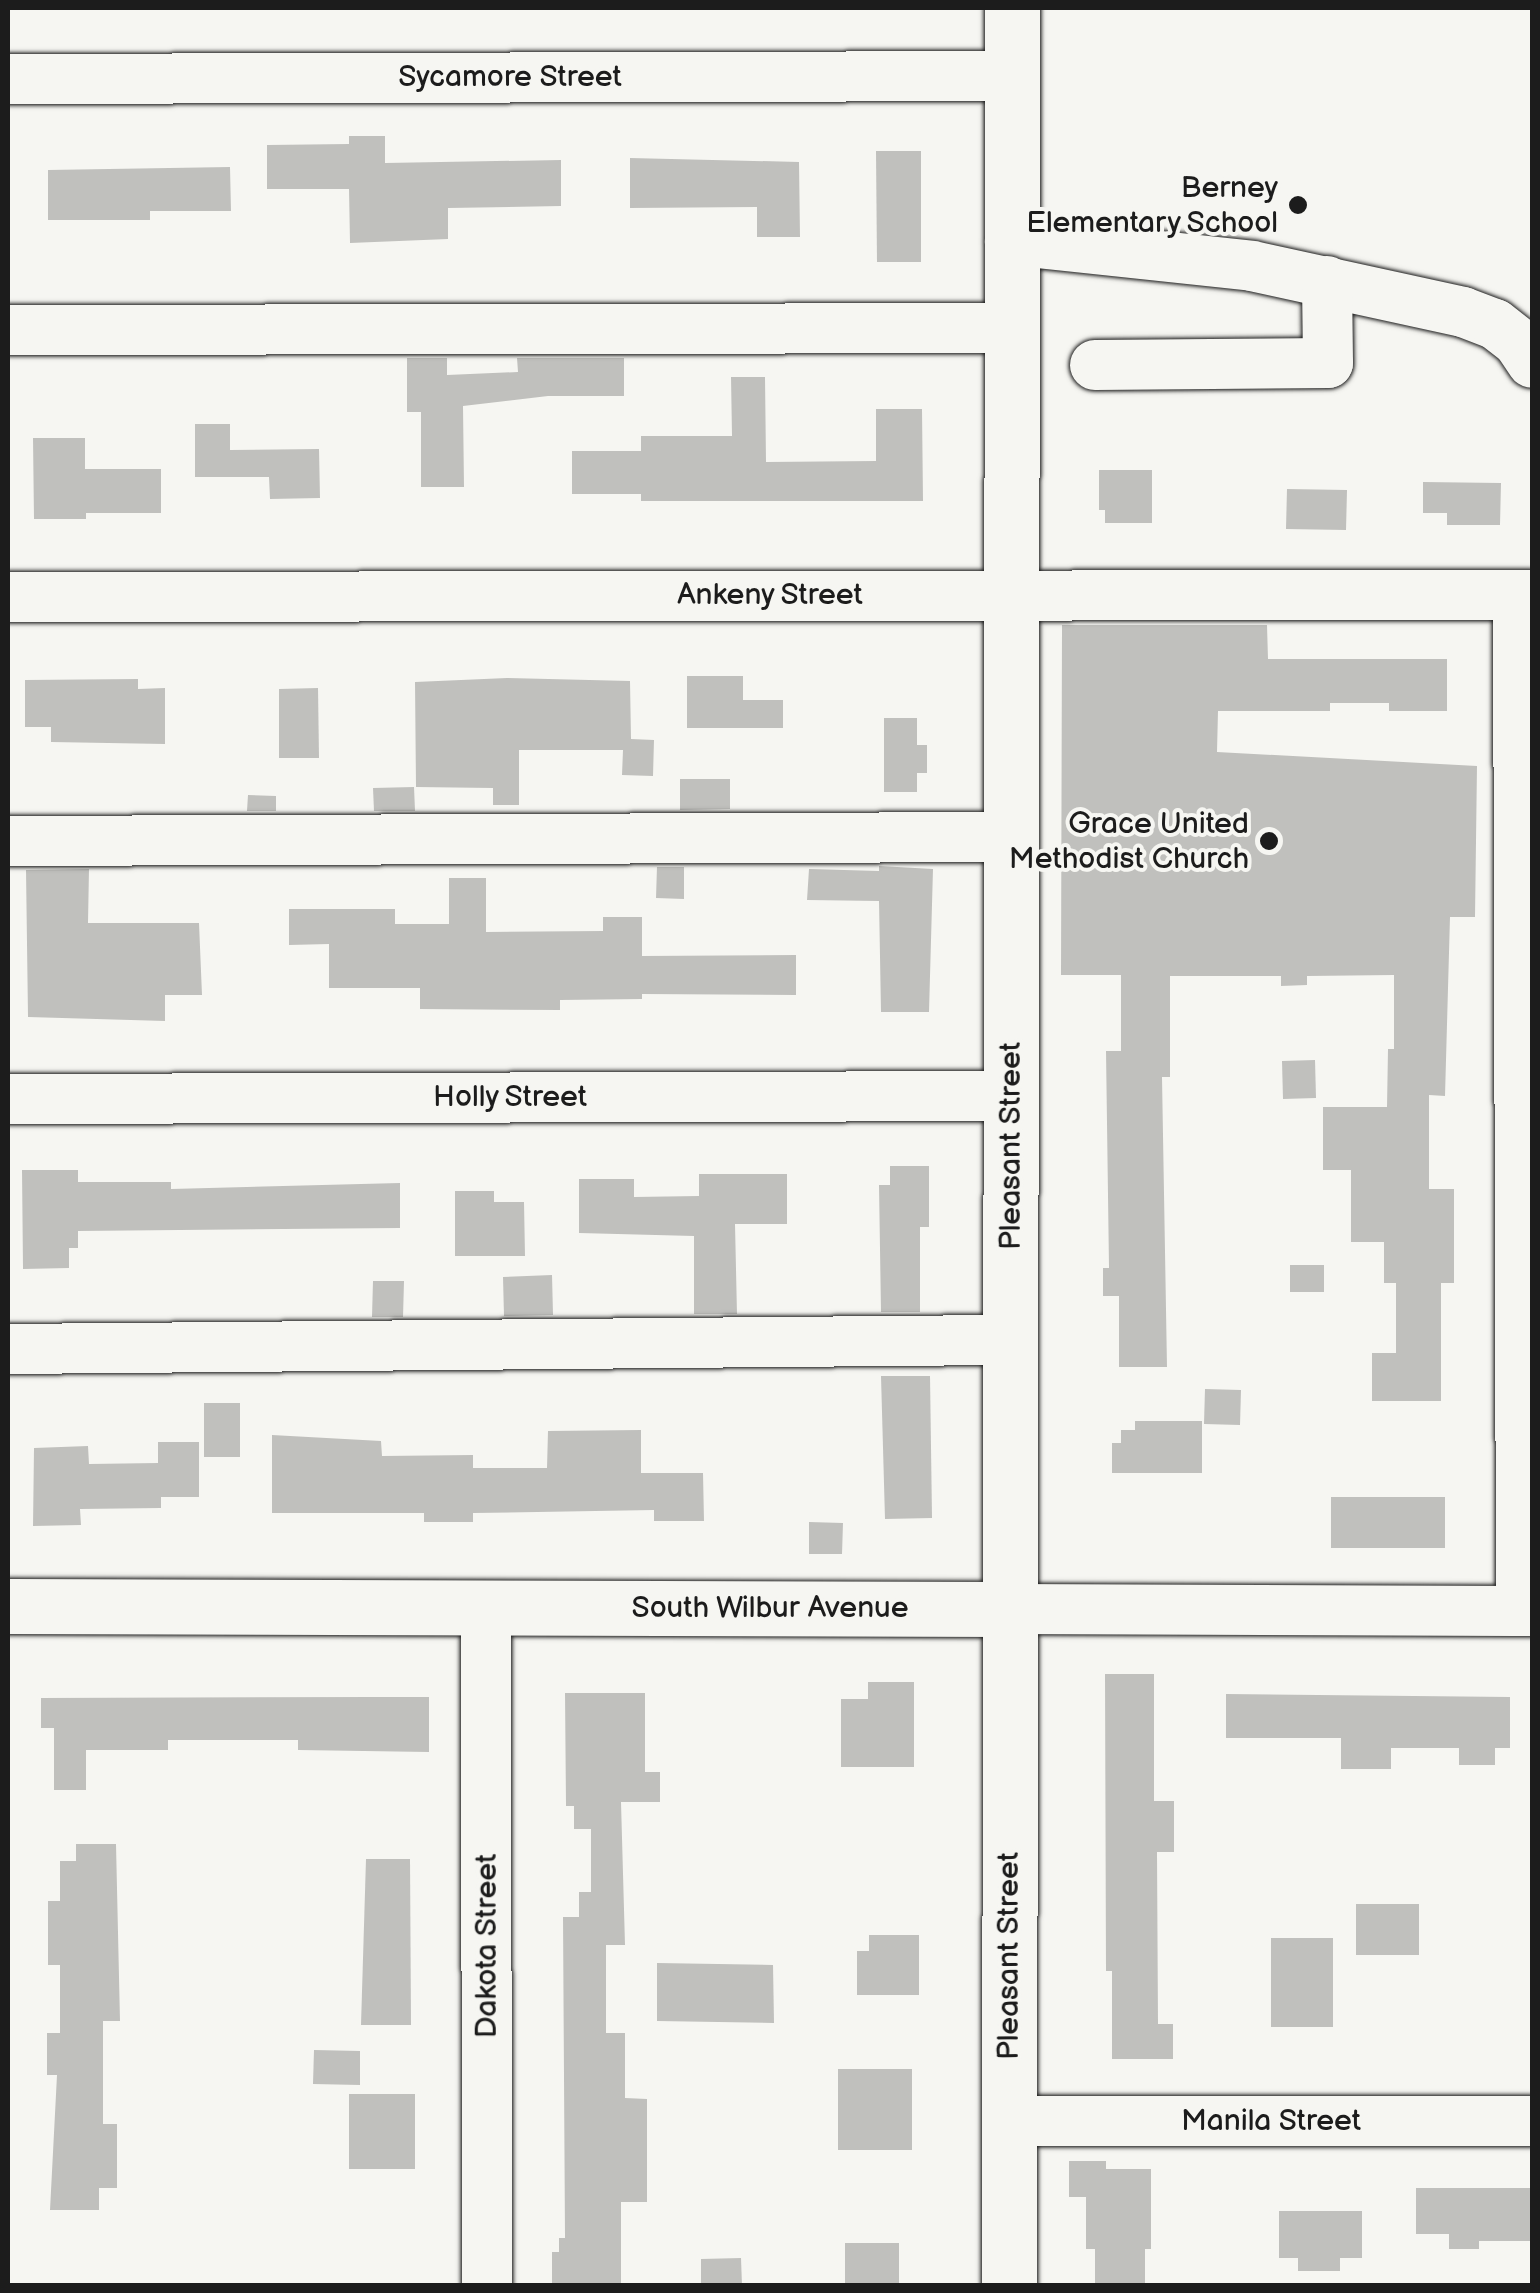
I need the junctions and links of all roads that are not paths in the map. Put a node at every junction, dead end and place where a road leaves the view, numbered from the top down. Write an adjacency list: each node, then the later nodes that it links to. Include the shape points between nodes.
1 (1012, 8): 2 (main road, Pleasant Street)
2 (1012, 76): 3 (street, Sycamore Street); 4 (main road, Pleasant Street)
3 (8, 78)
4 (1010, 240): 5 (street, via 1150,252); 6 (main road, Pleasant Street)
5 (1327, 280): 8 (street, via 1495,324); 9 (street, via 1328,363)
6 (1010, 328): 7 (street); 10 (main road, Pleasant Street)
7 (8, 330)
8 (1532, 363)
9 (1095, 364)
10 (1011, 594): 11 (street, Ankeny Street); 12 (street, Ankeny Street); 13 (main road, Pleasant Street)
11 (1525, 596): 22 (street)
12 (8, 597)
13 (1010, 837): 14 (street); 15 (main road, Pleasant Street)
14 (8, 841)
15 (1012, 1096): 16 (street, Holly Street); 17 (main road, Pleasant Street)
16 (8, 1099)
17 (1010, 1340): 18 (street); 21 (main road, Pleasant Street)
18 (8, 1350)
19 (8, 1606): 20 (main road, South Wilbur Avenue)
20 (486, 1606): 21 (main road, South Wilbur Avenue); 25 (street, Dakota Street)
21 (1010, 1609): 22 (street, South Wilbur Avenue); 23 (main road, Pleasant Street)
22 (1527, 1611)
23 (1010, 2121): 24 (street, Manila Street); 26 (main road, Pleasant Street)
24 (1532, 2121)
25 (487, 2286)
26 (1009, 2286)

